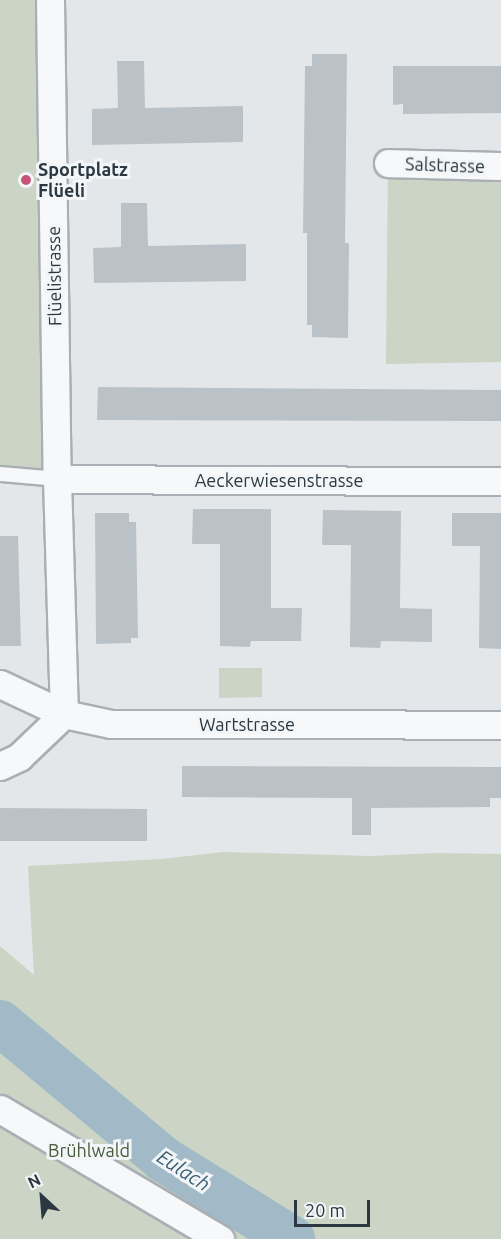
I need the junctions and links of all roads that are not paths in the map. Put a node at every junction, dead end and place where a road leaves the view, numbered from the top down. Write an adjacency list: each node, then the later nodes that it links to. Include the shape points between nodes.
1 (50, 0): 5 (street, Flüelistrasse)
2 (388, 163): 3 (street, Salstrasse)
3 (501, 166)
4 (0, 474): 5 (lane)
5 (57, 479): 6 (street, Aeckerwiesenstrasse); 8 (street, Flüelistrasse)
6 (501, 481)
7 (0, 684): 8 (street, Wartstrasse)
8 (64, 714): 9 (street, Wartstrasse, via 111,724); 10 (street, via 19,757)
9 (501, 725)
10 (0, 766)
11 (0, 1109): 12 (street)
12 (220, 1239)

